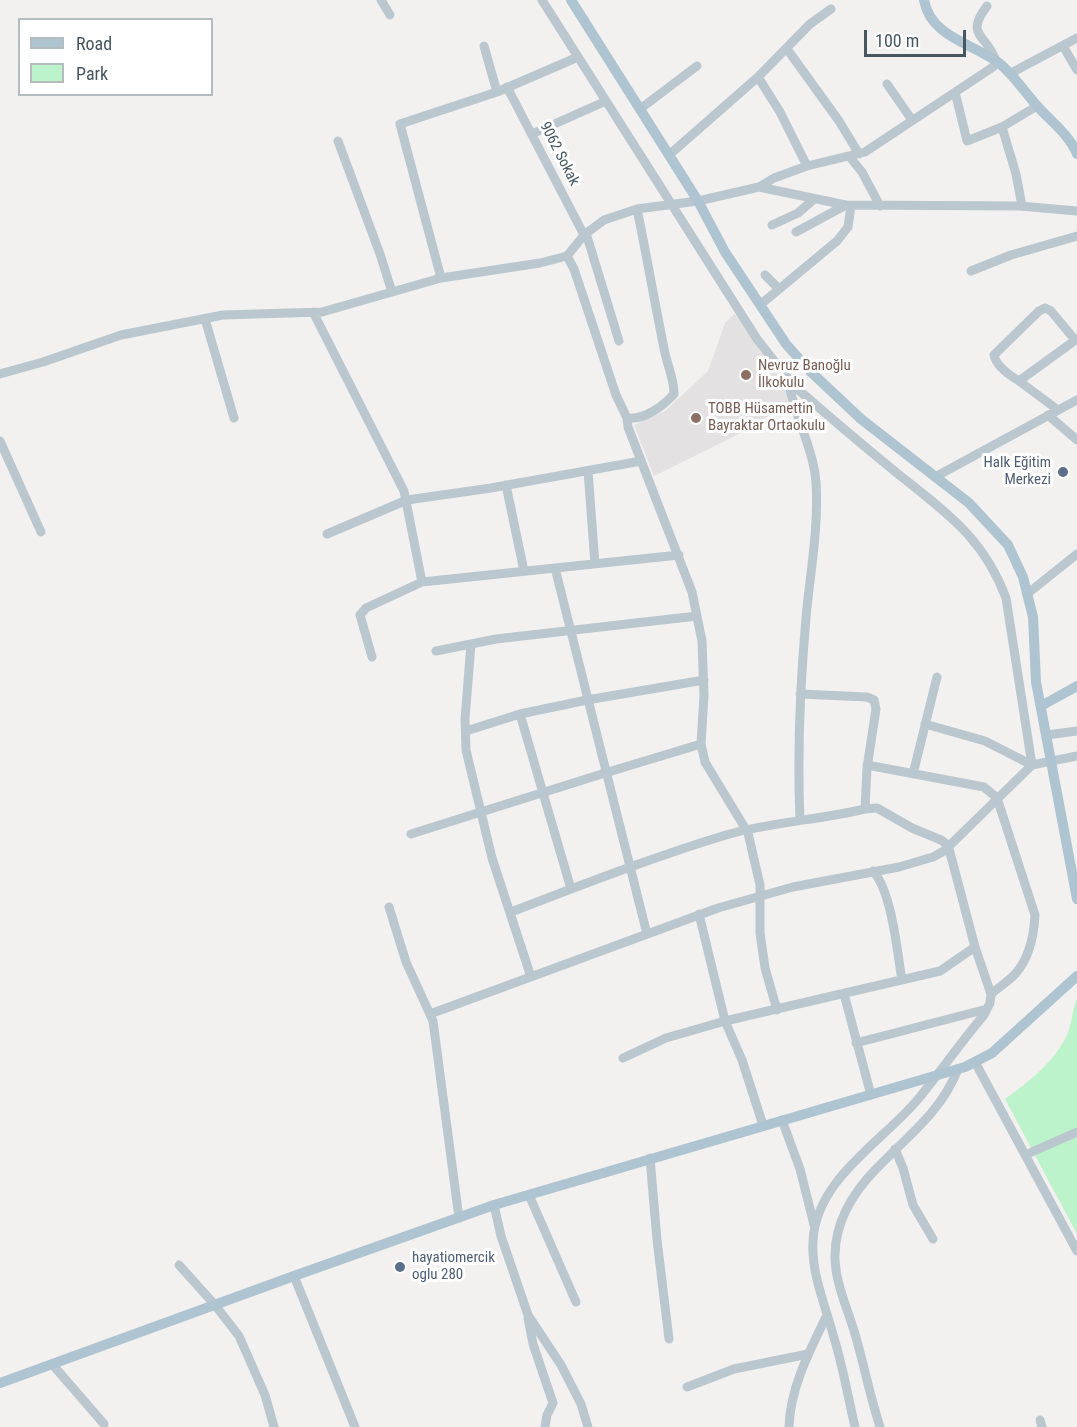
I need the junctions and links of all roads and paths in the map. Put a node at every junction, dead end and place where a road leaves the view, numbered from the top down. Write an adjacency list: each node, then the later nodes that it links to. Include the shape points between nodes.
1 (381, 0): 7 (street)
2 (542, 0): 12 (street)
3 (571, 0): 24 (main road)
4 (924, 0): 13 (main road, via 932,19 944,32)
5 (987, 6): 13 (street, via 976,20 976,29)
6 (831, 9): 11 (street, via 810,24)
7 (390, 15)
8 (1077, 38): 10 (street)
9 (484, 46): 20 (street)
10 (1064, 46): 15 (street); 16 (street)
11 (787, 49): 17 (street); 30 (street)
12 (578, 57): 19 (street); 22 (street)
13 (996, 61): 16 (main road); 21 (street)
14 (697, 66): 24 (street)
15 (1077, 70)
16 (1011, 73): 23 (main road)
17 (758, 77): 31 (street); 33 (street)
18 (886, 84): 25 (street)
19 (507, 87): 20 (street); 27 (street, 9062 Sokak)
20 (497, 92): 50 (street, via 400,124)
21 (955, 92): 25 (street); 26 (street, via 967,141)
22 (606, 101): 27 (street); 37 (street)
23 (1037, 106): 26 (street); 29 (main road)
24 (640, 109): 31 (main road)
25 (912, 120): 30 (street)
26 (1002, 127): 40 (street)
27 (532, 134): 45 (street, 9062 Sokak)
28 (338, 141): 52 (street)
29 (1077, 153)
30 (859, 154): 32 (street)
31 (669, 155): 36 (main road)
32 (849, 156): 33 (street); 39 (street)
33 (807, 166): 34 (street)
34 (759, 187): 35 (street); 36 (street)
35 (814, 199): 38 (street); 43 (street, via 798,213)
36 (698, 201): 37 (street); 53 (main road)
37 (671, 203): 41 (street); 59 (street, via 757,339)
38 (848, 206): 39 (street); 44 (street); 51 (street, via 848,227 837,241)
39 (880, 206): 40 (street)
40 (1022, 207): 42 (street)
41 (637, 209): 45 (street, via 604,220); 65 (street, via 674,394 663,406)
42 (1077, 211)
43 (772, 225)
44 (796, 232)
45 (585, 234): 47 (street); 57 (street, 9062 Sokak)
46 (1077, 236): 48 (street)
47 (567, 256): 50 (street); 65 (street)
48 (971, 271)
49 (765, 275): 51 (street)
50 (441, 278): 52 (street)
51 (779, 289): 53 (street)
52 (392, 292): 54 (street)
53 (760, 305): 70 (main road, via 810,371 861,419)
54 (313, 312): 55 (street); 72 (street)
55 (205, 319): 58 (street, via 121,335); 64 (street)
56 (1076, 340): 60 (street); 60 (street, via 1051,311 1039,310 994,355)
57 (619, 341)
58 (0, 374)
59 (787, 378): 90 (street, via 816,479 817,522); 102 (street, via 943,510 971,536 988,560 1005,598)
60 (1018, 381): 62 (street)
61 (1077, 400): 62 (street)
62 (1058, 410): 63 (street)
63 (1048, 415): 66 (street); 70 (street)
64 (234, 418)
65 (627, 418): 68 (street)
66 (1077, 440)
67 (0, 441): 73 (street)
68 (640, 461): 69 (street); 76 (street)
69 (588, 471): 71 (street); 77 (street)
70 (935, 477): 81 (main road, via 969,503 1008,545)
71 (506, 485): 72 (street); 79 (street)
72 (406, 500): 74 (street); 80 (street)
73 (41, 532)
74 (327, 534)
75 (1077, 554): 81 (street)
76 (679, 555): 77 (street); 82 (street)
77 (595, 564): 78 (street)
78 (555, 568): 79 (street); 83 (street)
79 (524, 571): 80 (street)
80 (422, 582): 86 (street, via 366,608 360,615)
81 (1027, 594): 92 (main road, via 1033,617)
82 (697, 616): 83 (street); 88 (street)
83 (570, 631): 84 (street); 91 (street)
84 (471, 644): 85 (street); 95 (street)
85 (436, 651)
86 (372, 657)
87 (938, 677): 94 (street)
88 (704, 680): 91 (street); 98 (street)
89 (1077, 686): 92 (main road)
90 (800, 694): 101 (street, via 874,700); 109 (street)
91 (587, 700): 93 (street); 103 (street)
92 (1041, 706): 97 (main road)
93 (520, 714): 95 (street); 105 (street)
94 (925, 724): 102 (street, via 985,741); 104 (street)
95 (466, 731): 108 (street, via 466,750)
96 (1077, 731): 97 (street)
97 (1047, 735): 100 (main road)
98 (701, 744): 103 (street); 110 (street, via 705,762)
99 (1077, 756): 100 (street)
100 (1052, 760): 102 (street); 117 (main road)
101 (867, 765): 104 (street); 107 (street)
102 (1032, 765): 106 (street)
103 (605, 772): 105 (street); 113 (street)
104 (913, 774): 106 (street, via 984,787)
105 (542, 793): 108 (street); 115 (street)
106 (997, 798): 112 (street); 127 (street, via 1035,915 1023,964)
107 (865, 809): 109 (street); 112 (street, via 878,808)
108 (481, 814): 111 (street); 119 (street)
109 (800, 820): 110 (street)
110 (747, 831): 113 (street); 116 (street)
111 (411, 834)
112 (948, 845): 114 (street, via 933,857); 122 (street)
113 (630, 867): 115 (street); 121 (street)
114 (873, 871): 116 (street); 125 (street, via 880,879 892,919)
115 (571, 889): 119 (street)
116 (759, 895): 120 (street); 129 (street, via 765,968)
117 (1077, 898)
118 (389, 907): 130 (street, via 406,962)
119 (511, 912): 124 (street)
120 (699, 914): 121 (street); 131 (street)
121 (647, 934): 124 (street)
122 (975, 947): 125 (street, via 940,971); 127 (street)
123 (1077, 976): 134 (main road, via 992,1053)
124 (531, 977): 130 (street)
125 (902, 980): 126 (street)
126 (844, 994): 129 (street); 132 (street)
127 (990, 994): 128 (street)
128 (987, 1009): 132 (street); 136 (street)
129 (777, 1010): 131 (street)
130 (430, 1014): 146 (street)
131 (724, 1021): 133 (street, via 675,1030); 139 (street, via 742,1060)
132 (856, 1043): 137 (street)
133 (623, 1058)
134 (975, 1062): 135 (main road); 142 (street)
135 (958, 1069): 136 (main road); 141 (street, via 938,1107)
136 (935, 1077): 137 (main road); 147 (street, via 918,1100 846,1171)
137 (871, 1095): 138 (main road)
138 (782, 1120): 139 (main road); 147 (street)
139 (763, 1125): 143 (main road)
140 (1077, 1132): 142 (street)
141 (895, 1149): 148 (street, via 913,1205); 168 (street, via 852,1198 836,1236 835,1261 841,1291)
142 (1025, 1155): 149 (street)
143 (650, 1158): 144 (main road); 156 (street)
144 (529, 1195): 145 (main road); 152 (street)
145 (494, 1206): 146 (main road); 155 (street)
146 (459, 1218): 151 (main road)
147 (814, 1225): 154 (street, via 815,1268)
148 (933, 1239)
149 (1077, 1251)
150 (179, 1265): 153 (street)
151 (294, 1276): 153 (main road); 163 (street)
152 (576, 1302)
153 (215, 1305): 158 (main road); 162 (street, via 240,1336)
154 (826, 1315): 157 (street); 167 (street)
155 (528, 1316): 164 (street, via 532,1344 553,1403); 165 (street, via 561,1365)
156 (669, 1339)
157 (808, 1354): 160 (street, via 734,1369); 166 (street, via 789,1413)
158 (52, 1364): 159 (main road); 161 (street)
159 (0, 1383)
160 (687, 1387)
161 (105, 1424)
162 (274, 1427)
163 (355, 1427)
164 (545, 1427)
165 (588, 1427)
166 (789, 1427)
167 (855, 1427)
168 (880, 1427)

